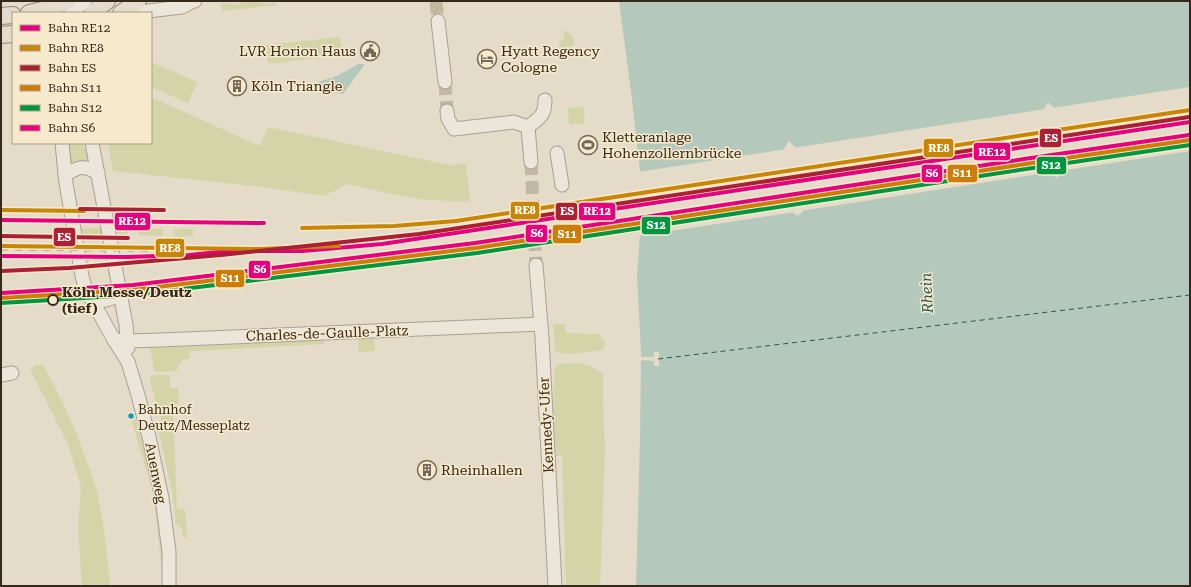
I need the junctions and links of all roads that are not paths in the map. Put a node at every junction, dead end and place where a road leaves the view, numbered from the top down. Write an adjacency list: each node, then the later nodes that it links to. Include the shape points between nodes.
1 (66, 1): 7 (main road)
2 (85, 1): 8 (street)
3 (107, 1): 9 (main road)
4 (138, 1): 10 (main road)
5 (191, 1): 6 (street); 11 (street, via 182,7)
6 (195, 1)
7 (41, 12)
8 (72, 12)
9 (93, 12)
10 (122, 12)
11 (140, 12)
12 (12, 15): 13 (main road)
13 (1, 16)
14 (438, 21): 17 (street)
15 (12, 34): 16 (main road)
16 (1, 35)
17 (445, 82)
18 (544, 100): 20 (street, via 545,110)
19 (447, 111): 20 (street, via 454,129 514,122)
20 (528, 127): 24 (street)
21 (62, 144): 26 (street, Auenweg)
22 (92, 144): 25 (street, Auenweg)
23 (557, 154): 27 (street)
24 (531, 162)
25 (98, 173): 26 (street, via 82,167); 29 (street, Auenweg)
26 (65, 175): 30 (street, Auenweg, via 82,276)
27 (562, 185)
28 (536, 265): 31 (street, Kennedy-Ufer)
29 (119, 294): 30 (street, via 100,302); 33 (street, Auenweg)
30 (92, 300): 32 (street, Auenweg)
31 (541, 324): 33 (street, Charles-de-Gaulle-Platz); 36 (street, Kennedy-Ufer)
32 (114, 340): 33 (street, Charles-de-Gaulle-Platz); 34 (street, Auenweg)
33 (128, 341): 34 (street, Auenweg)
34 (128, 362): 35 (street, Auenweg, via 149,437 162,498 169,552)
35 (169, 586)
36 (555, 586)

